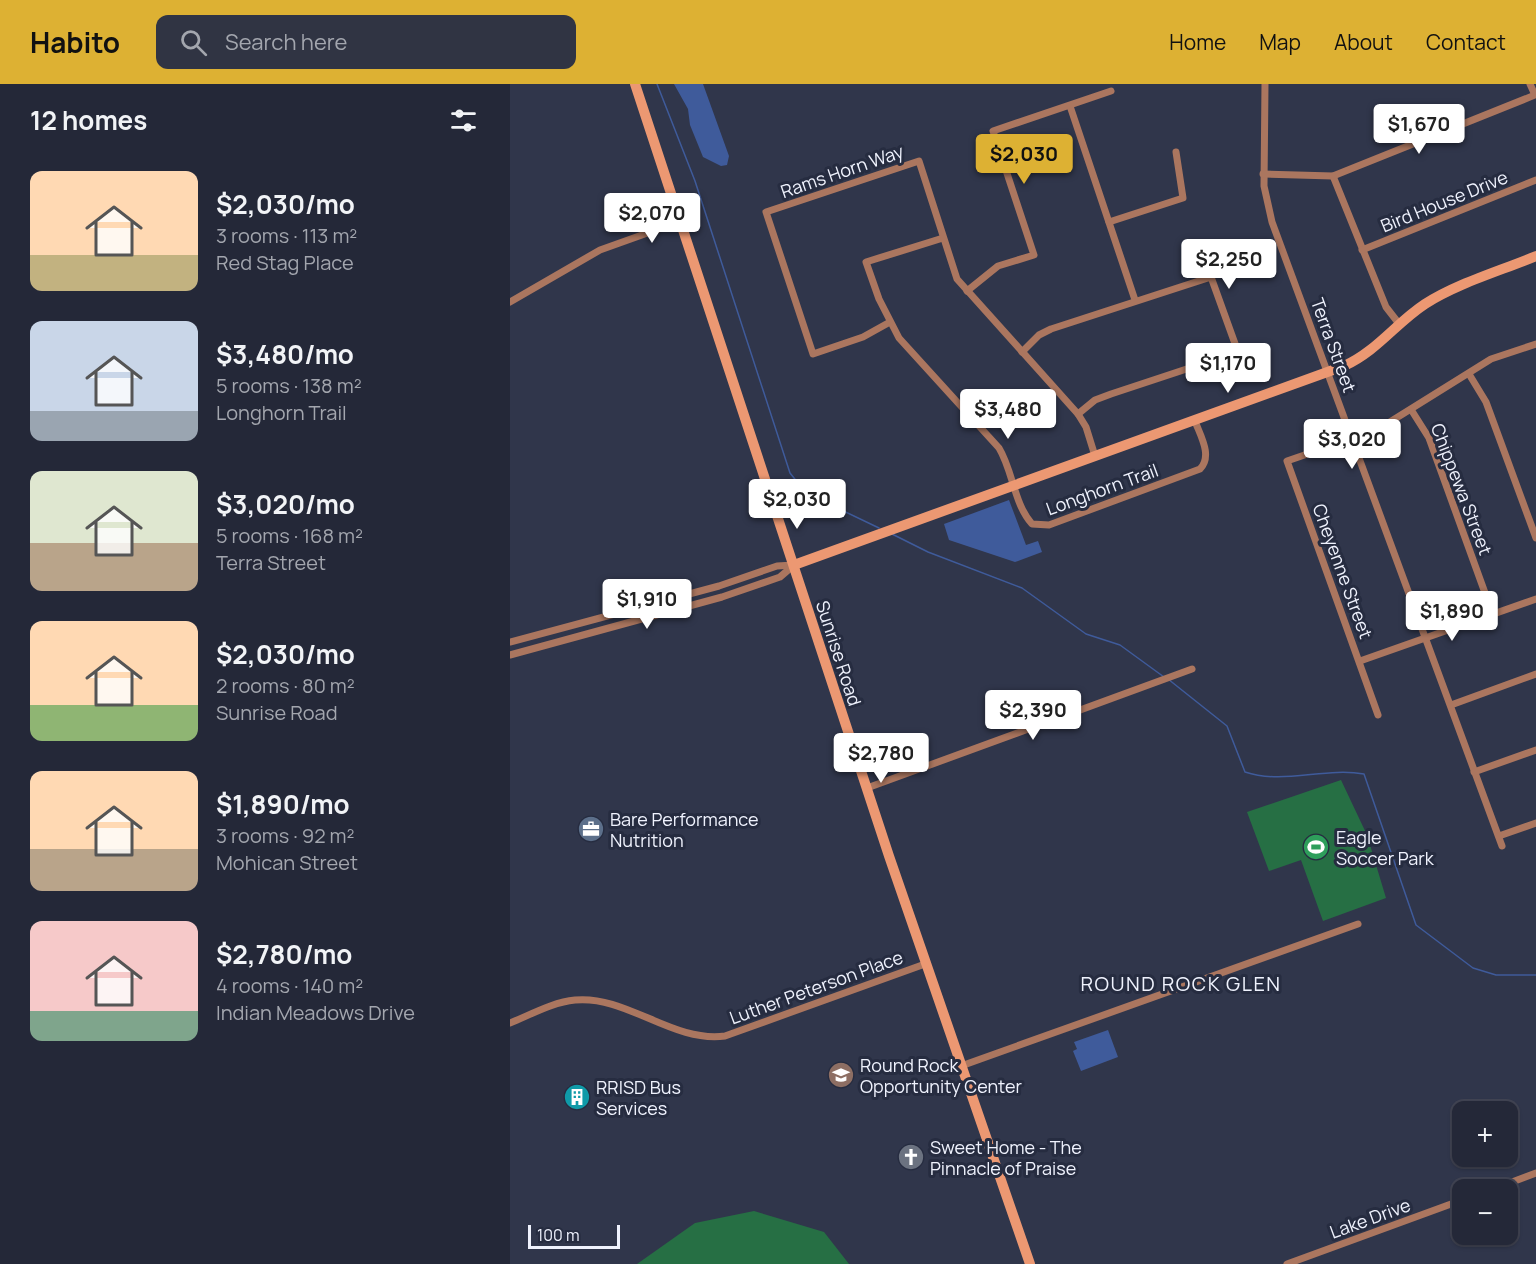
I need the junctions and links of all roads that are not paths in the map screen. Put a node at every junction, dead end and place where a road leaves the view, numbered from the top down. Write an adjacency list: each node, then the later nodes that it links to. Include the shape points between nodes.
1 (634, 84): 10 (main road, Sunrise Road)
2 (1265, 84): 7 (street, Terra Street)
3 (1530, 84): 8 (street, via 1535,95)
4 (1112, 91): 5 (street)
5 (1070, 106): 11 (street); 15 (street, via 993,132 1034,255 998,266)
6 (1176, 152): 11 (street, via 1183,198)
7 (1263, 174): 8 (street); 22 (street, Terra Street, via 1272,222)
8 (1334, 176): 13 (street)
9 (1536, 180): 13 (street, Bird House Drive)
10 (681, 221): 17 (street, via 600,250); 31 (main road, Sunrise Road)
11 (1109, 222): 16 (street)
12 (943, 238): 15 (street, Rams Horn Way, via 957,279); 18 (street, Longhorn Trail, via 866,262); 18 (street, Rams Horn Way, via 919,161 766,212 813,354 863,337)
13 (1362, 250): 19 (street, via 1386,308)
14 (1536, 256): 19 (main road, via 1436,297)
15 (967, 291): 21 (street, Rams Horn Way)
16 (1135, 300): 21 (street, via 1051,329); 25 (street, via 1211,277 1238,352 1095,400)
17 (510, 302)
18 (890, 322): 29 (street, Longhorn Trail, via 899,338 992,439 1006,458)
19 (1400, 325): 22 (main road, via 1363,356)
20 (1536, 344): 23 (street, Cheyenne Street, via 1491,358)
21 (1022, 352): 25 (street, Rams Horn Way)
22 (1327, 372): 26 (main road); 27 (street, Terra Street)
23 (1469, 374): 24 (street, Cheyenne Street); 30 (street, via 1486,402)
24 (1412, 411): 27 (street, Cheyenne Street, via 1377,430); 33 (street, Chippewa Street, via 1429,438)
25 (1078, 414): 28 (street, Rams Horn Way)
26 (1195, 420): 28 (main road); 29 (street, Longhorn Trail, via 1207,459 1200,469 1049,525 1036,526 1029,521)
27 (1354, 437): 34 (street, Terra Street); 37 (street, Cheyenne Street, via 1287,461)
28 (1095, 456): 29 (main road)
29 (1015, 486): 31 (main road)
30 (1536, 538)
31 (794, 565): 35 (street, via 777,566 719,586); 36 (street, via 780,577 722,597); 44 (main road, Sunrise Road)
32 (1536, 599): 33 (street)
33 (1493, 615): 34 (street)
34 (1426, 638): 37 (street); 40 (street, Terra Street)
35 (510, 642)
36 (510, 655)
37 (1360, 661): 41 (street, Cheyenne Street)
38 (1192, 669): 44 (street)
39 (1536, 674): 40 (street)
40 (1450, 705): 43 (street, Terra Street)
41 (1378, 716)
42 (1536, 750): 43 (street)
43 (1474, 772): 46 (street, Terra Street)
44 (867, 788): 49 (main road, Sunrise Road)
45 (1536, 823): 46 (street)
46 (1499, 836): 47 (street, Terra Street)
47 (1502, 846)
48 (1358, 924): 51 (street)
49 (925, 964): 50 (street, Luther Peterson Place, via 725,1036 699,1036 605,1003 575,1000); 51 (main road, Sunrise Road)
50 (510, 1023)
51 (961, 1066): 55 (main road, Sunrise Road)
52 (1536, 1173): 53 (street)
53 (1518, 1180)
54 (1452, 1204): 56 (street, Lake Drive)
55 (1030, 1264)
56 (1287, 1264)

